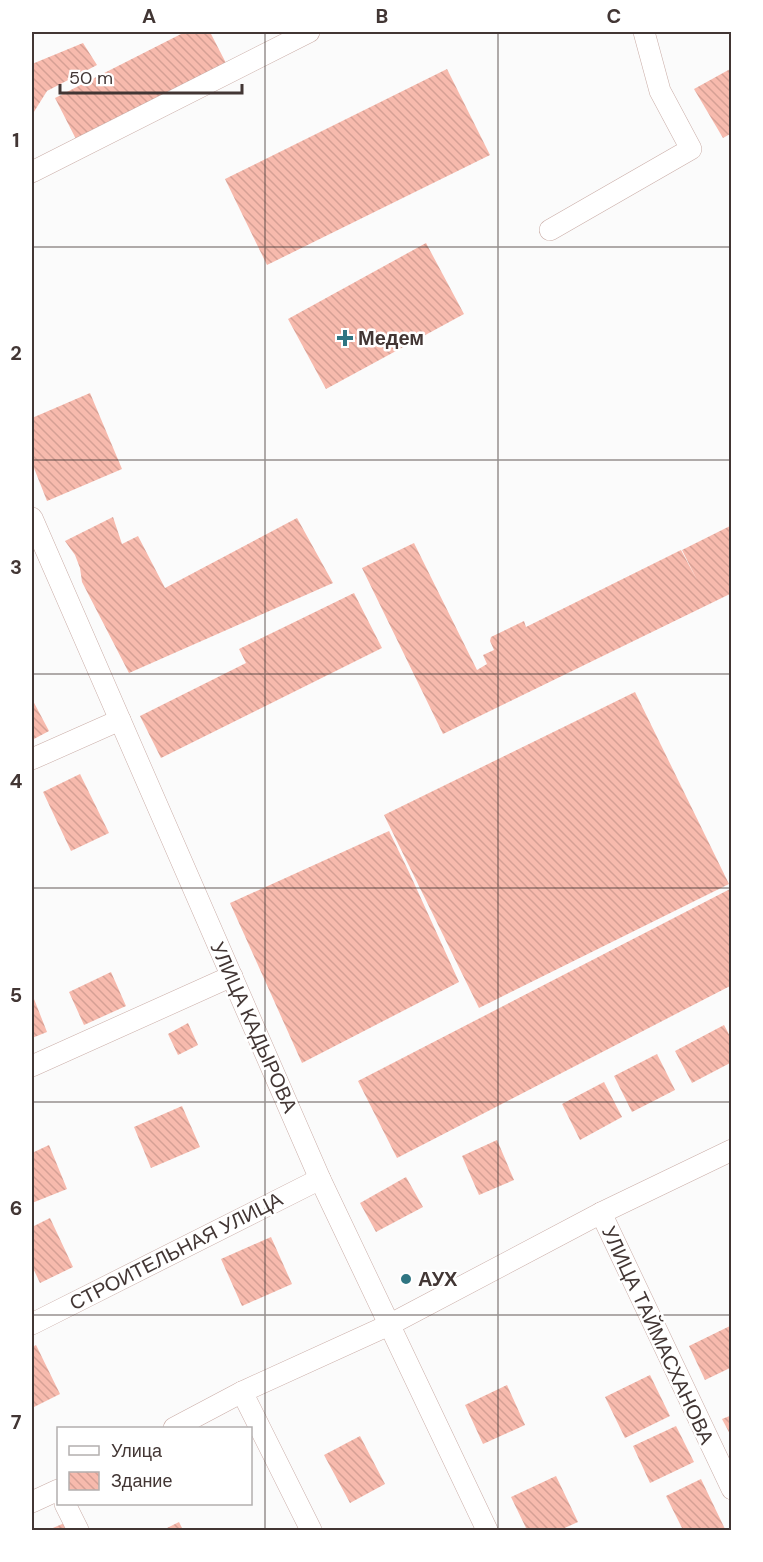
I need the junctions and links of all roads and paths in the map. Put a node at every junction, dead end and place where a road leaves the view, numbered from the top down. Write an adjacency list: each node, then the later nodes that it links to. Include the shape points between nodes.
1 (309, 32): 3 (street)
2 (644, 32): 4 (street, via 660,91 691,149)
3 (32, 172)
4 (550, 230)
5 (32, 518): 6 (street, УЛИЦА КАДЫРОВА)
6 (120, 720): 7 (street); 8 (street, УЛИЦА КАДЫРОВА)
7 (32, 759)
8 (232, 976): 9 (street); 11 (street, УЛИЦА КАДЫРОВА)
9 (32, 1066)
10 (732, 1150): 12 (street)
11 (320, 1179): 13 (street, СТРОИТЕЛЬНАЯ УЛИЦА); 14 (street, УЛИЦА КАДЫРОВА)
12 (601, 1213): 14 (street); 17 (street, УЛИЦА ТАЙМАСХАНОВА)
13 (32, 1324)
14 (389, 1325): 15 (street); 23 (street, УЛИЦА КАДЫРОВА)
15 (242, 1392): 16 (street); 22 (street)
16 (176, 1427)
17 (732, 1489)
18 (57, 1490): 19 (street)
19 (32, 1502)
20 (66, 1505): 21 (street)
21 (78, 1530)
22 (311, 1530)
23 (486, 1530)

